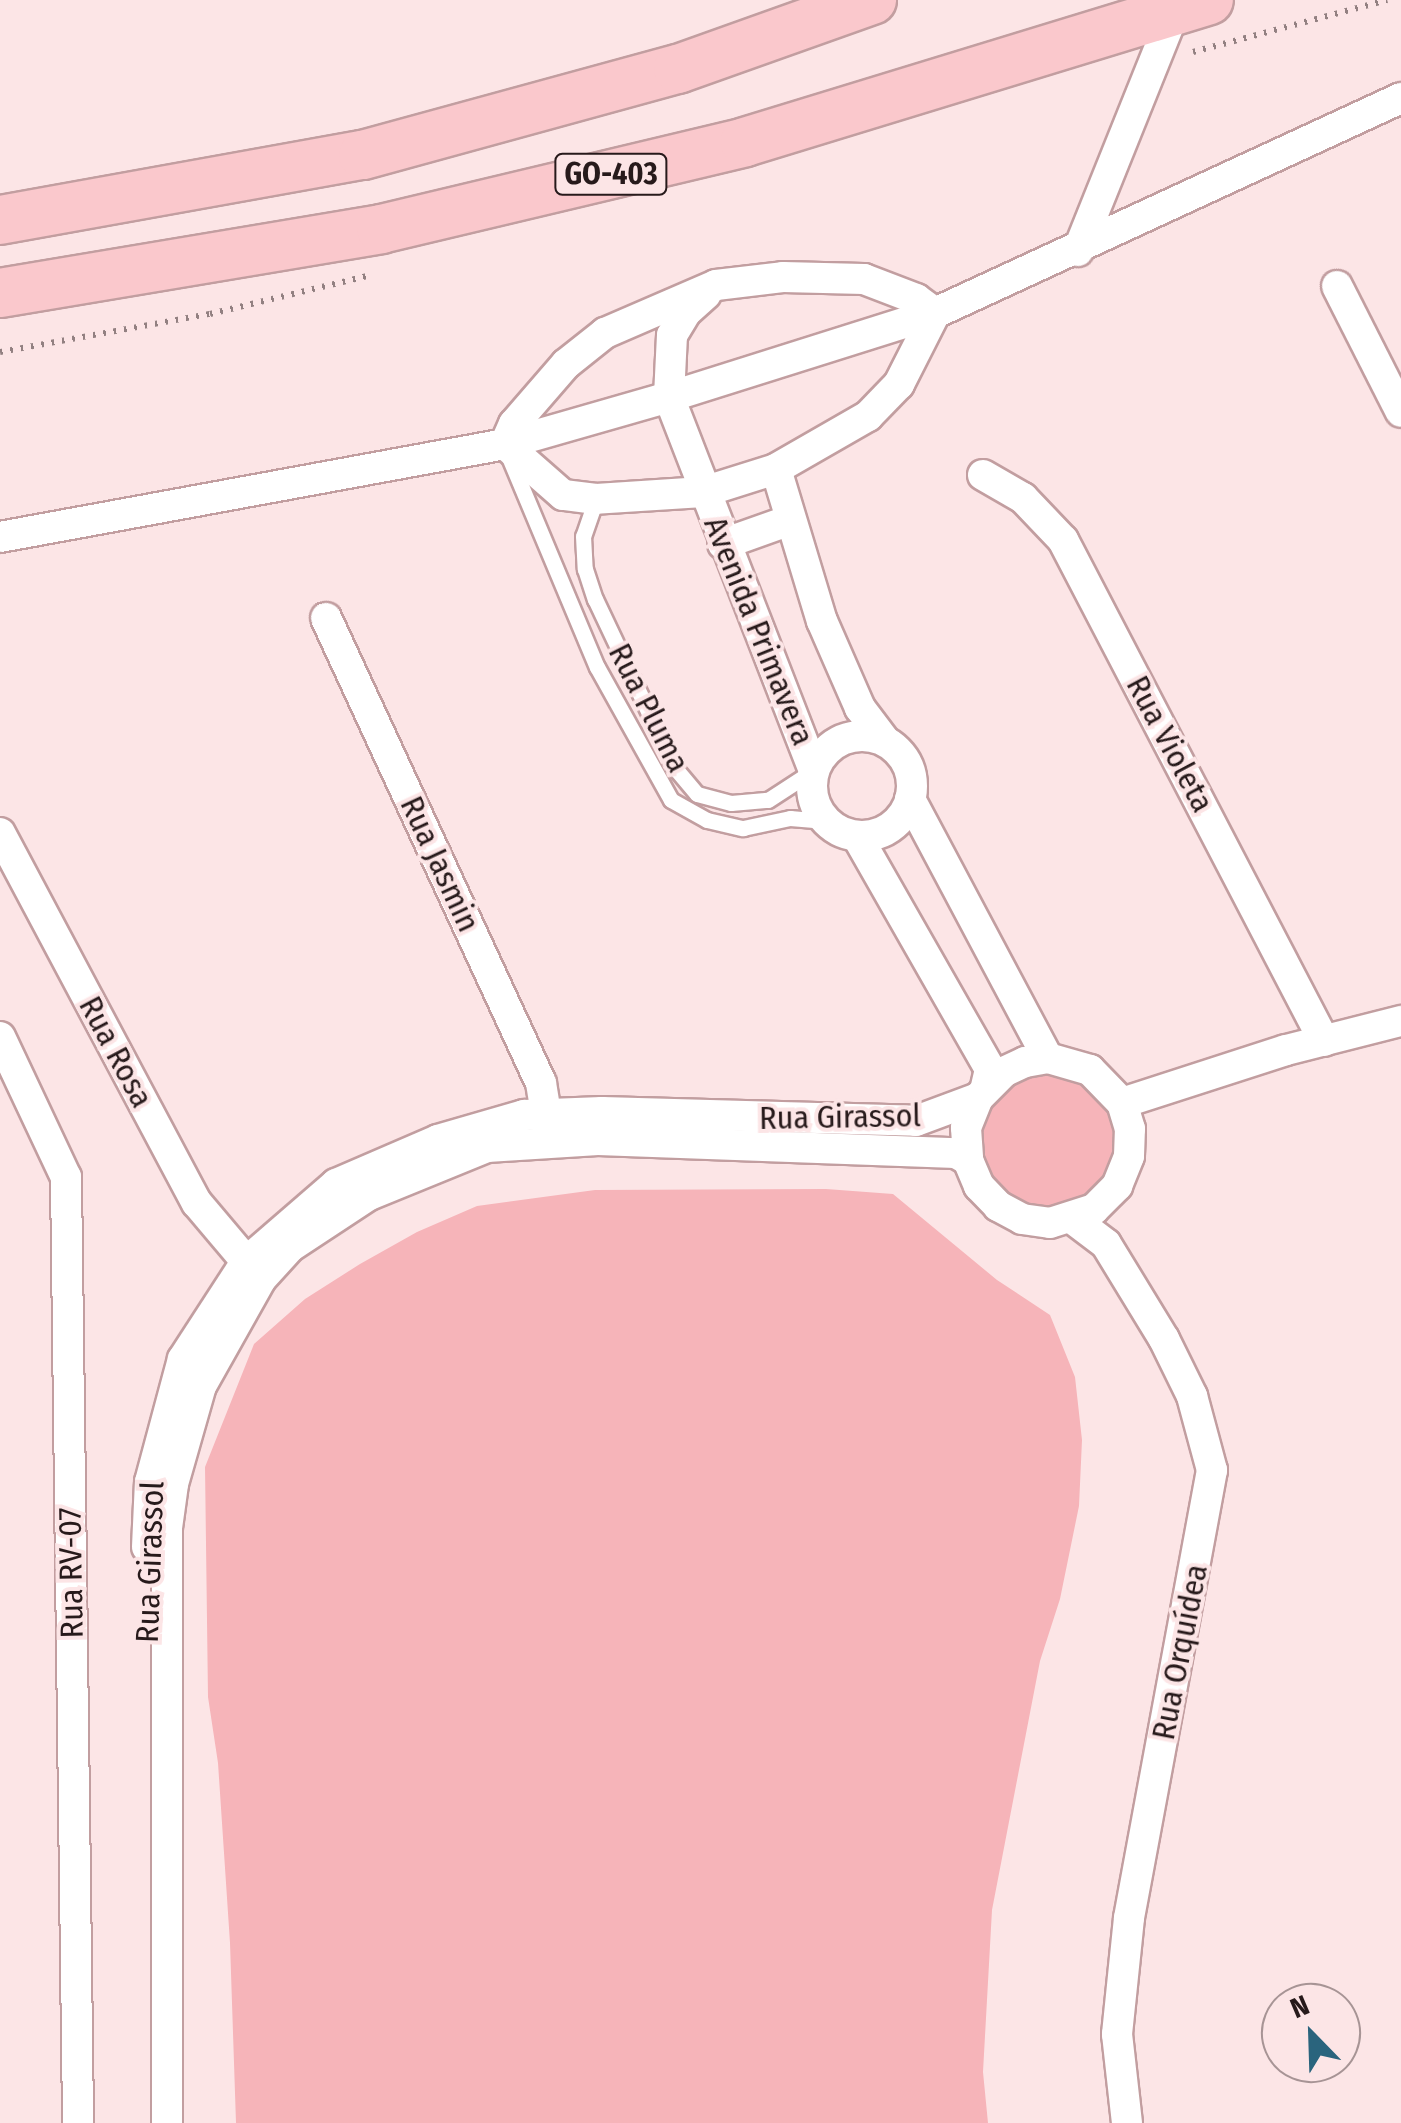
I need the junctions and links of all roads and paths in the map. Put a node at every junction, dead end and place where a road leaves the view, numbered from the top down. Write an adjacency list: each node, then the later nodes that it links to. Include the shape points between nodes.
1 (872, 0): 4 (main road, GO-403, via 678,68 363,155)
2 (1192, 5): 5 (street); 8 (main road, GO-403, via 745,142 382,229)
3 (1401, 98): 5 (street)
4 (0, 220)
5 (1078, 251): 9 (street)
6 (716, 285): 9 (street, via 783,277 864,279 916,298); 10 (street, via 672,335); 12 (street, via 605,333 566,364)
7 (1337, 286): 11 (street)
8 (0, 293)
9 (935, 314): 10 (street); 13 (street, via 900,384 868,416)
10 (669, 397): 12 (street); 15 (street, Avenida Primavera)
11 (1401, 412)
12 (505, 444): 16 (street, via 563,495); 18 (street); 24 (lane, Rua Pluma, via 597,667 671,800 706,820 742,828 790,818)
13 (776, 469): 15 (street); 17 (street, Avenida Primavera)
14 (982, 475): 29 (street, Rua Violeta, via 1022,498 1063,540)
15 (703, 492): 16 (street); 19 (street, Avenida Primavera)
16 (596, 499): 22 (lane, Rua Pluma, via 583,536 585,569 675,768 697,794 731,804 768,800)
17 (788, 521): 19 (street); 21 (street, Avenida Primavera, via 860,708)
18 (0, 536)
19 (723, 544): 22 (street, Avenida Primavera)
20 (326, 618): 34 (street, Rua Jasmin, via 541,1083)
21 (885, 741): 22 (street, Avenida Primavera, via 868,736 835,743); 23 (street, Avenida Primavera, via 908,766)
22 (814, 770): 24 (street, Avenida Primavera, via 813,798)
23 (910, 799): 26 (street, via 890,827); 30 (street, Avenida Primavera)
24 (826, 821): 26 (street)
25 (0, 833): 37 (street, Rua Rosa, via 197,1203)
26 (857, 836): 32 (street, via 990,1069)
27 (1401, 1022): 29 (street)
28 (0, 1038): 31 (street, Rua RV-07)
29 (1324, 1041): 33 (street)
30 (1048, 1058): 32 (street, Rua Girassol, via 1014,1067); 33 (street, via 1090,1070)
31 (9, 1069): 38 (street, Rua RV-07, via 66,1176)
32 (982, 1093): 34 (street, Rua Girassol, via 916,1121); 35 (street, Rua Girassol, via 966,1128)
33 (1122, 1103): 36 (street, via 1130,1130 1123,1171 1094,1208)
34 (548, 1126): 35 (street, Rua Girassol, via 956,1153); 37 (street, Rua Girassol, via 438,1140 336,1184)
35 (968, 1160): 36 (street, via 998,1206 1022,1219)
36 (1073, 1219): 41 (street, Rua Orquídea, via 1106,1244 1148,1312 1192,1396 1212,1470 1128,1918 1117,2034)
37 (254, 1270): 39 (street, Rua Girassol, via 183,1359 150,1482); 40 (street, Rua Girassol, via 201,1386 167,1528)
38 (78, 2123)
39 (149, 2123)
40 (167, 2123)
41 (1127, 2123)

